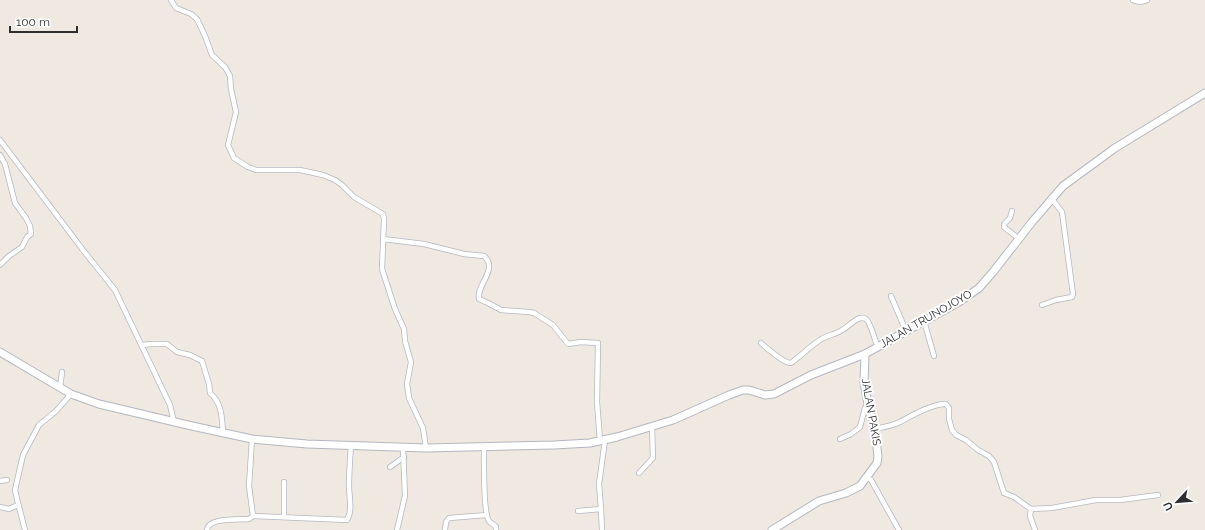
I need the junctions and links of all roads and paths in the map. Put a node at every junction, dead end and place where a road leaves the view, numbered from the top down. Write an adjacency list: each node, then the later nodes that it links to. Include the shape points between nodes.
1 (171, 0): 11 (street, via 176,8 197,19 212,55 225,67 230,76 236,112 228,145 234,158 256,170 300,170 335,180 354,197 383,214)
2 (1133, 0): 3 (street)
3 (1147, 0)
4 (1205, 86): 6 (street)
5 (1205, 93): 6 (street, JALAN TRUNOJOYO)
6 (1198, 98): 9 (street, JALAN TRUNOJOYO, via 1096,161)
7 (0, 141): 19 (street, via 115,290)
8 (0, 155): 13 (street, via 5,164 15,203 26,218 31,234 22,247 8,256)
9 (1051, 198): 12 (street, JALAN TRUNOJOYO); 15 (street, via 1062,212 1074,294 1070,299)
10 (1012, 211): 12 (street, via 1004,227)
11 (383, 239): 34 (street, via 484,256 488,262 488,271 479,291 479,299 501,310 534,313 553,325 568,344 598,343 597,402); 38 (street, via 382,269 404,329 404,341 411,362 407,384 409,398 423,428)
12 (1019, 239): 16 (street, JALAN TRUNOJOYO, via 979,288)
13 (0, 266)
14 (891, 296): 17 (street)
15 (1042, 305)
16 (924, 321): 17 (street, JALAN TRUNOJOYO); 23 (street)
17 (906, 331): 20 (street, JALAN TRUNOJOYO)
18 (761, 343): 20 (street, via 783,361 790,363 825,337 841,331 861,318 866,318)
19 (142, 345): 28 (street, via 170,405); 31 (street, via 167,344 177,352 202,361 210,393 221,410)
20 (878, 347): 22 (street, JALAN TRUNOJOYO)
21 (0, 352): 25 (street, JALAN TRUNOJOYO)
22 (865, 354): 27 (street, JALAN PAKIS, via 864,383); 29 (street, JALAN TRUNOJOYO, via 810,375 774,394 765,395 743,390)
23 (934, 356)
24 (62, 372): 25 (street)
25 (60, 388): 26 (street, JALAN TRUNOJOYO)
26 (71, 394): 28 (street, JALAN TRUNOJOYO, via 99,404); 47 (street, via 39,425 23,455 15,490)
27 (868, 404): 30 (street, JALAN PAKIS); 33 (street, via 860,427)
28 (174, 422): 31 (street, JALAN TRUNOJOYO)
29 (652, 427): 34 (street, JALAN TRUNOJOYO); 41 (street, via 653,458)
30 (876, 429): 42 (street, JALAN PAKIS, via 878,461); 50 (street, via 940,404 946,404 954,433 989,456 994,462 1004,493)
31 (223, 433): 32 (street, JALAN TRUNOJOYO)
32 (252, 438): 35 (street, JALAN TRUNOJOYO, via 306,444); 53 (street, via 249,486)
33 (840, 439)
34 (602, 440): 36 (street, JALAN TRUNOJOYO, via 554,445); 49 (street, via 599,484)
35 (350, 445): 37 (street, JALAN TRUNOJOYO); 54 (street, via 348,519 345,521)
36 (484, 447): 38 (street, JALAN TRUNOJOYO); 52 (street)
37 (403, 448): 38 (street, JALAN TRUNOJOYO); 39 (street)
38 (426, 448)
39 (404, 457): 40 (street); 57 (street, via 405,496)
40 (390, 467)
41 (639, 473)
42 (866, 477): 61 (street, JALAN PAKIS, via 858,487 819,501); 62 (street)
43 (7, 480): 44 (street)
44 (0, 481)
45 (284, 482): 54 (street)
46 (1158, 495): 50 (street)
47 (18, 505): 48 (street, via 9,509); 55 (street)
48 (0, 507)
49 (601, 509): 51 (street); 60 (street)
50 (1031, 509): 63 (street, via 1030,516)
51 (578, 511)
52 (487, 515): 58 (street, via 449,518); 59 (street)
53 (253, 516): 54 (street); 56 (street, via 249,519 211,523)
54 (284, 517)
55 (25, 530)
56 (207, 530)
57 (397, 530)
58 (445, 530)
59 (496, 530)
60 (602, 530)
61 (772, 530)
62 (899, 530)
63 (1035, 530)

